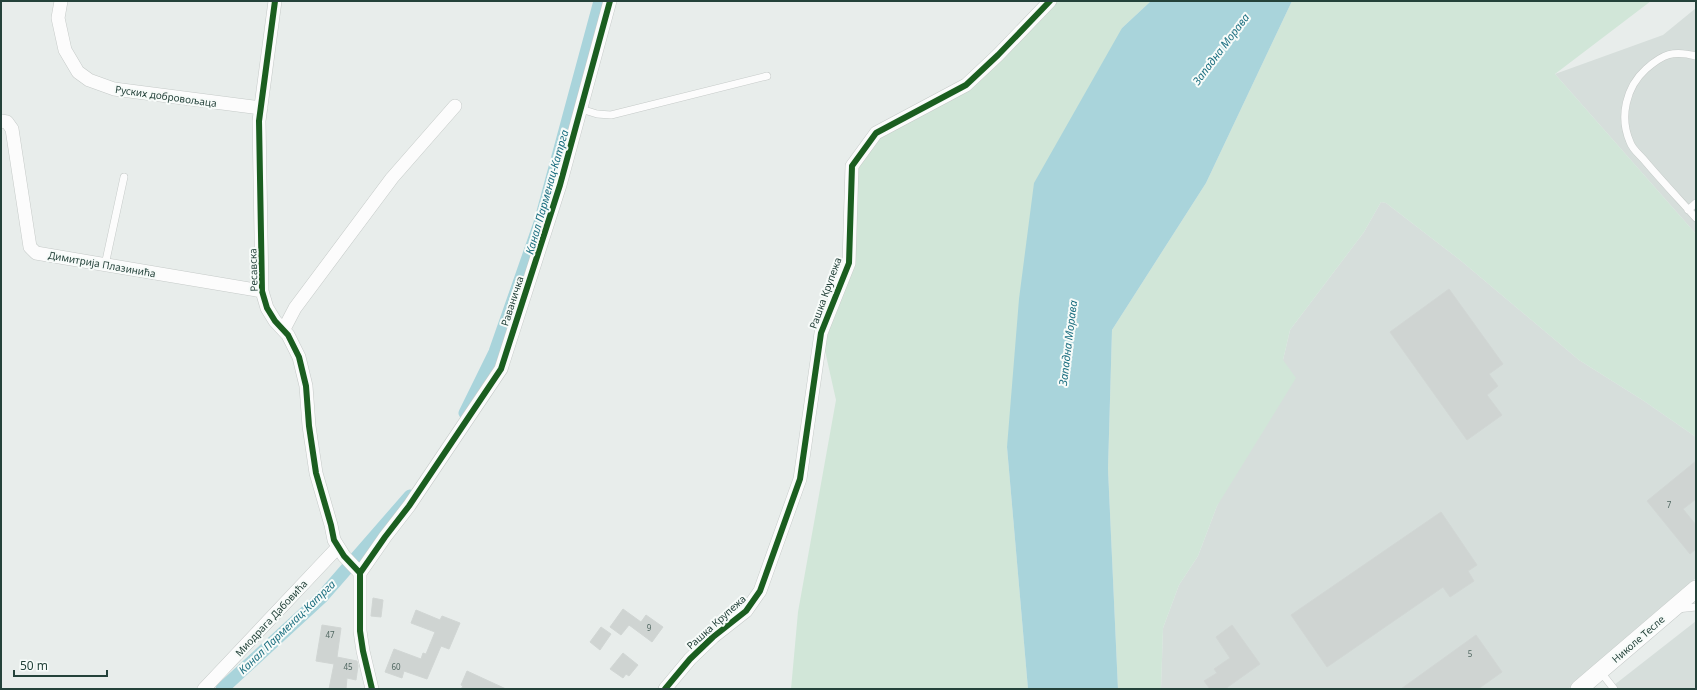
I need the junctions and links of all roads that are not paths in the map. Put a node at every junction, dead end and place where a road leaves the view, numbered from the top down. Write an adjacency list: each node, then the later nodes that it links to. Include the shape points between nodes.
1 (61, 1): 8 (street, Руских добровољаца, via 58,18 65,50 78,72 89,80 114,89)
2 (275, 1): 8 (street, Ресавска)
3 (610, 1): 9 (street, Раваничка)
4 (1050, 1): 26 (street, Рашка Крупежа, via 966,85 876,133 852,166 849,263 821,333 800,479 760,591 746,611 690,659)
5 (1696, 56): 13 (lane, via 1672,53 1659,58 1643,72 1631,87 1624,124 1630,143)
6 (767, 76): 9 (lane, via 611,115)
7 (455, 106): 17 (street, via 392,178 296,308)
8 (261, 108): 16 (street, Ресавска, via 259,121)
9 (581, 109): 19 (street, Раваничка, via 560,185 501,369 409,506)
10 (1, 121): 15 (street, Димитрија Плазинића, via 7,122 12,129 30,246 36,254)
11 (124, 177): 15 (lane)
12 (1696, 203): 13 (lane)
13 (1688, 210): 14 (lane)
14 (1696, 218)
15 (105, 265): 16 (street, Димитрија Плазинића)
16 (262, 291): 17 (street, Ресавска, via 267,308)
17 (284, 329): 18 (street, Ресавска, via 299,357 306,386 316,474)
18 (341, 552): 19 (street); 24 (street, Миодрага Дабовића)
19 (358, 570): 25 (street, via 360,632)
20 (1696, 589): 22 (street, Николе Тесле)
21 (1696, 607): 22 (lane)
22 (1671, 610): 23 (street, Николе Тесле)
23 (1600, 671): 27 (street, Николе Тесле); 28 (lane)
24 (204, 689)
25 (372, 689)
26 (665, 689)
27 (1579, 689)
28 (1614, 689)

